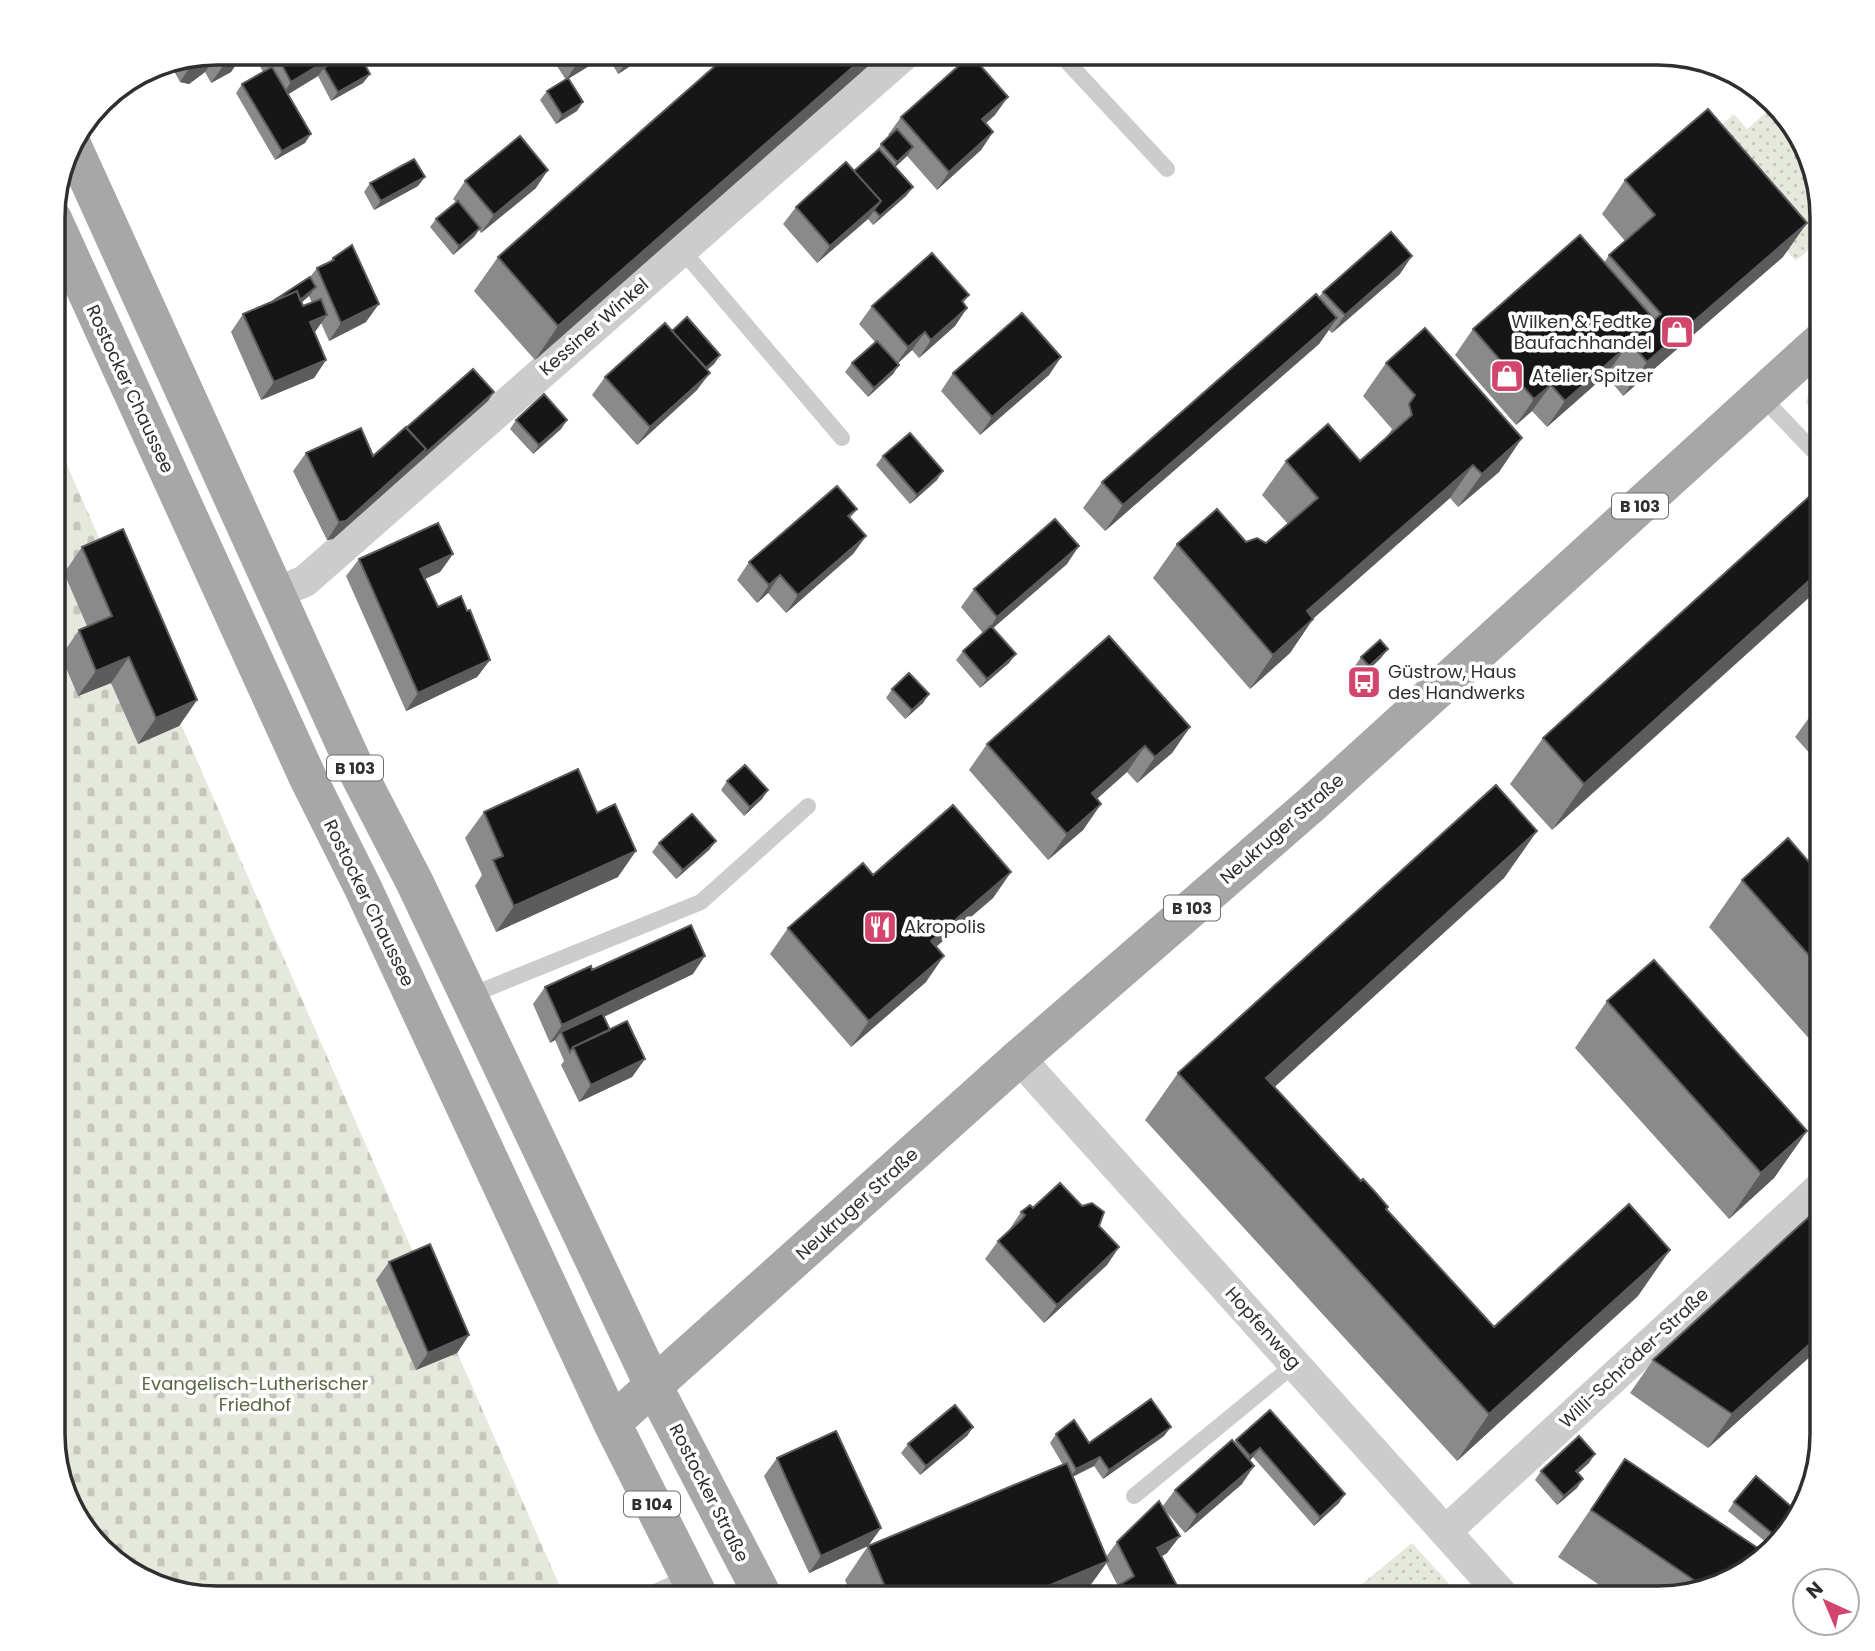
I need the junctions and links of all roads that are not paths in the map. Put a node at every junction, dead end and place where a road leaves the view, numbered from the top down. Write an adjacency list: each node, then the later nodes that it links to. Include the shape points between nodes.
1 (891, 65): 6 (street, Kessiner Winkel)
2 (1071, 65): 4 (lane)
3 (77, 156): 11 (main road, B 103)
4 (1167, 169)
5 (65, 245): 18 (main road, Rostocker Chaussee / B 103, via 308,778)
6 (682, 250): 9 (lane); 11 (street, Kessiner Winkel, via 305,581)
7 (1810, 351): 8 (main road, Neukruger Straße / B 103)
8 (1761, 396): 10 (lane); 14 (main road, Neukruger Straße / B 103, via 1314,803)
9 (842, 438)
10 (1810, 447)
11 (276, 593): 13 (main road, B 103, via 354,765)
12 (808, 806): 13 (lane, via 701,902)
13 (468, 996): 17 (main road, B 103)
14 (1019, 1058): 16 (street, Hopfenweg); 17 (main road, Neukruger Straße / B 103)
15 (1810, 1197): 20 (street, Willi-Schröder-Straße)
16 (1295, 1364): 19 (lane); 20 (street, Hopfenweg)
17 (654, 1387): 18 (main road, Neukruger Straße); 22 (main road, Rostocker Straße / B 104)
18 (612, 1423): 21 (main road, Rostocker Chaussee / B 104)
19 (1134, 1496)
20 (1446, 1531): 23 (street, Hopfenweg)
21 (681, 1586)
22 (758, 1586)
23 (1494, 1586)

